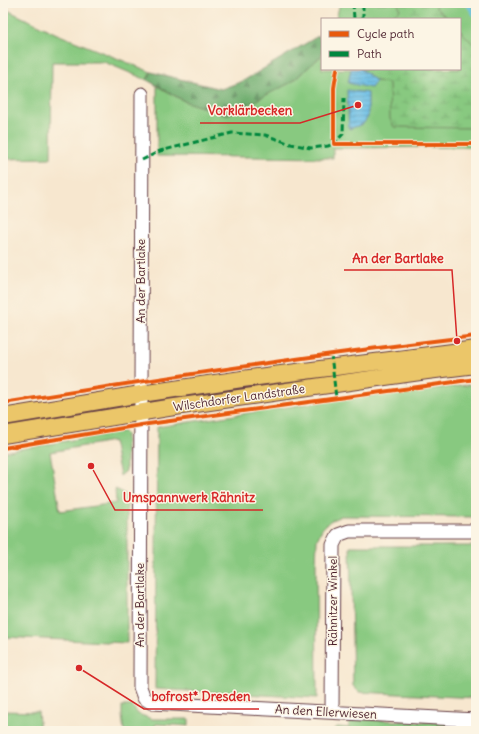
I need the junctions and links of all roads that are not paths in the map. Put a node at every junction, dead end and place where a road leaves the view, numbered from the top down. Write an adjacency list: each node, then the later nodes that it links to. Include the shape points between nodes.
1 (142, 94): 4 (street, An der Bartlake)
2 (476, 349): 4 (main road, Wilschdorfer Landstraße)
3 (476, 365): 5 (main road, Wilschdorfer Landstraße)
4 (141, 394): 5 (street, An der Bartlake); 6 (main road, Wilschdorfer Landstraße)
5 (141, 412): 7 (main road, Wilschdorfer Landstraße); 9 (street, An der Bartlake, via 140,687 144,698)
6 (3, 417)
7 (3, 435)
8 (476, 531): 10 (street, Rähnitzer Winkel, via 349,531 338,535 333,545)
9 (152, 703): 10 (street, An den Ellerwiesen)
10 (332, 712): 11 (street, An den Ellerwiesen)
11 (476, 720)

